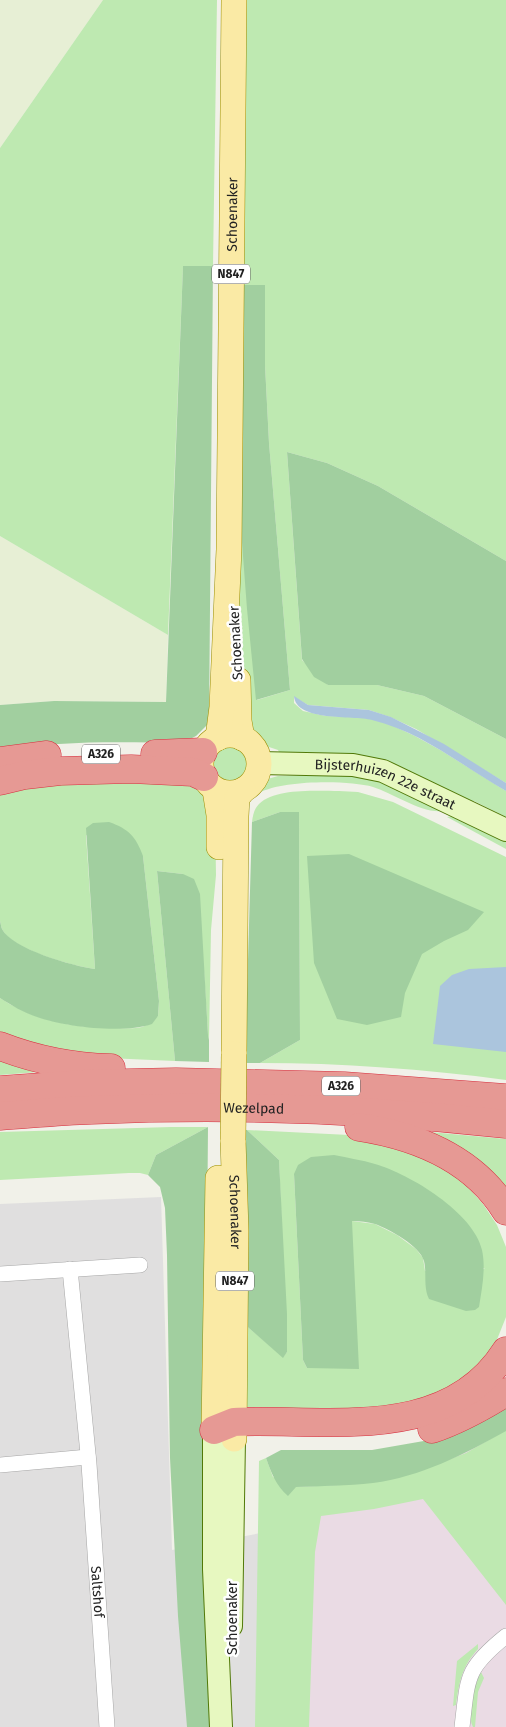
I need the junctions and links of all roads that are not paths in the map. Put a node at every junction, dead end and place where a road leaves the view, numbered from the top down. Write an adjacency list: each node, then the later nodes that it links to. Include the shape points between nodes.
1 (234, 0): 2 (main road, Schoenaker / N847, via 229,549 239,721)
2 (216, 759): 3 (highway, A326, via 181,753 47,755); 4 (main road, via 251,745); 5 (highway, A326, via 193,772 131,769 60,771 25,774); 6 (main road, via 224,793); 9 (main road, Schoenaker / N847)
3 (0, 761)
4 (259, 763): 6 (main road, N847, via 256,776); 7 (main road, Bijsterhuizen 22e straat, via 353,765 382,771)
5 (0, 781)
6 (243, 790): 9 (main road, Schoenaker / N847, via 237,798)
7 (506, 830)
8 (0, 1046): 10 (highway, A326, via 66,1065 141,1069)
9 (227, 1054): 22 (main road, Schoenaker / N847, bridge, via 226,1139 236,1231)
10 (176, 1082): 11 (highway, Wezelpad / A326); 12 (highway, Wezelpad / A326, via 344,1086)
11 (0, 1090)
12 (506, 1098)
13 (276, 1109): 14 (highway, Wezelpad / A326, via 90,1110); 15 (highway, Wezelpad / A326); 16 (highway, A326, via 304,1122 384,1132 437,1150 470,1170)
14 (0, 1116)
15 (506, 1124)
16 (506, 1211)
17 (140, 1266): 18 (street)
18 (70, 1269): 19 (street); 23 (street, Saltshof)
19 (0, 1274)
20 (506, 1351): 22 (highway, via 474,1388 446,1405 416,1415)
21 (506, 1392): 22 (highway, via 456,1421 405,1435 339,1439)
22 (227, 1430): 27 (main road, Schoenaker / N847, via 214,1559); 28 (main road, Schoenaker / N847)
23 (88, 1457): 24 (street); 26 (street, Saltshof)
24 (0, 1465)
25 (506, 1636): 29 (street, via 482,1656 472,1670)
26 (107, 1727)
27 (221, 1727)
28 (231, 1727)
29 (462, 1727)

